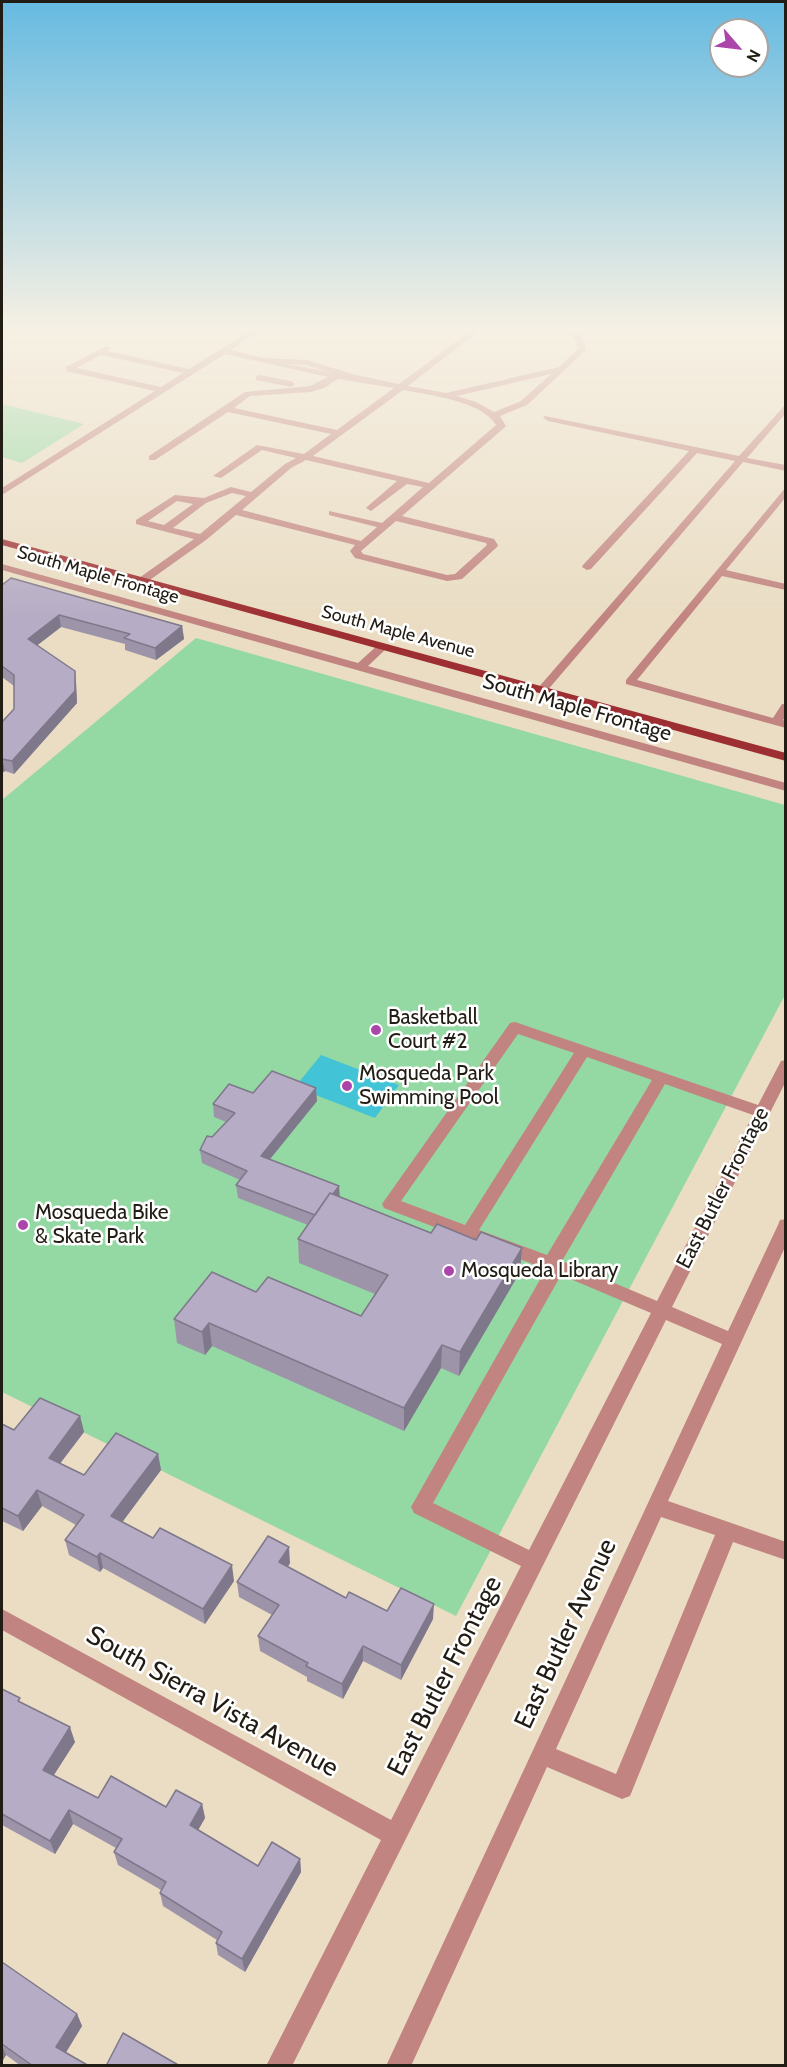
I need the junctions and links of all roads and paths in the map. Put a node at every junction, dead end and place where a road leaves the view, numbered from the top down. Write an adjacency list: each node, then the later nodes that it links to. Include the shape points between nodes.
1 (106, 425): 18 (street)
2 (202, 425): 11 (street)
3 (303, 425): 8 (street)
4 (348, 425): 8 (street)
5 (501, 425): 16 (street)
6 (582, 425): 9 (street)
7 (770, 425): 12 (street)
8 (338, 433): 10 (street)
9 (695, 450): 12 (street); 31 (street)
10 (306, 457): 14 (street, via 260,447); 15 (street); 19 (street, via 288,466)
11 (152, 458)
12 (741, 459): 13 (street); 37 (street)
13 (786, 468)
14 (218, 476)
15 (405, 480): 16 (street); 21 (street)
16 (430, 486): 24 (street)
17 (786, 490): 32 (street)
18 (2, 492)
19 (253, 495): 20 (street, via 231,490); 22 (street)
20 (201, 503): 26 (street); 26 (street, via 175,498 140,522)
21 (371, 508)
22 (234, 511): 27 (street); 29 (street)
23 (333, 513): 25 (street)
24 (393, 517): 25 (street); 29 (street, via 490,541 493,545 458,577 447,578 359,556 355,550)
25 (383, 526): 29 (street)
26 (165, 529): 27 (street)
27 (202, 538): 33 (street)
28 (2, 542): 33 (main road, South Maple Avenue)
29 (362, 544)
30 (2, 567): 36 (street, South Maple Frontage)
31 (586, 567)
32 (719, 572): 34 (street); 39 (street, via 630,682)
33 (143, 580): 35 (main road, South Maple Avenue)
34 (786, 587)
35 (383, 646): 36 (street); 37 (main road, South Maple Avenue)
36 (359, 668): 41 (street, South Maple Frontage)
37 (542, 690): 40 (main road, South Maple Avenue)
38 (786, 707): 39 (street)
39 (781, 724)
40 (786, 757)
41 (786, 787)
42 (583, 1051): 44 (street); 47 (street); 47 (street, via 515,1027 390,1204)
43 (786, 1065): 45 (street, East Butler Frontage)
44 (661, 1077): 45 (street); 48 (street)
45 (762, 1112): 49 (street, East Butler Frontage)
46 (786, 1225): 50 (street, East Butler Avenue)
47 (469, 1233): 48 (street)
48 (554, 1265): 49 (street); 54 (street, via 422,1507)
49 (661, 1311): 50 (street); 54 (street, East Butler Frontage)
50 (732, 1340): 51 (street, East Butler Avenue)
51 (656, 1506): 52 (street); 56 (street, East Butler Avenue)
52 (727, 1531): 53 (street); 56 (street, via 622,1788)
53 (786, 1551)
54 (533, 1562): 57 (street, East Butler Frontage)
55 (2, 1619): 57 (street, South Sierra Vista Avenue)
56 (542, 1754): 59 (street, East Butler Avenue)
57 (395, 1835): 58 (street, East Butler Frontage)
58 (278, 2066)
59 (398, 2066)

